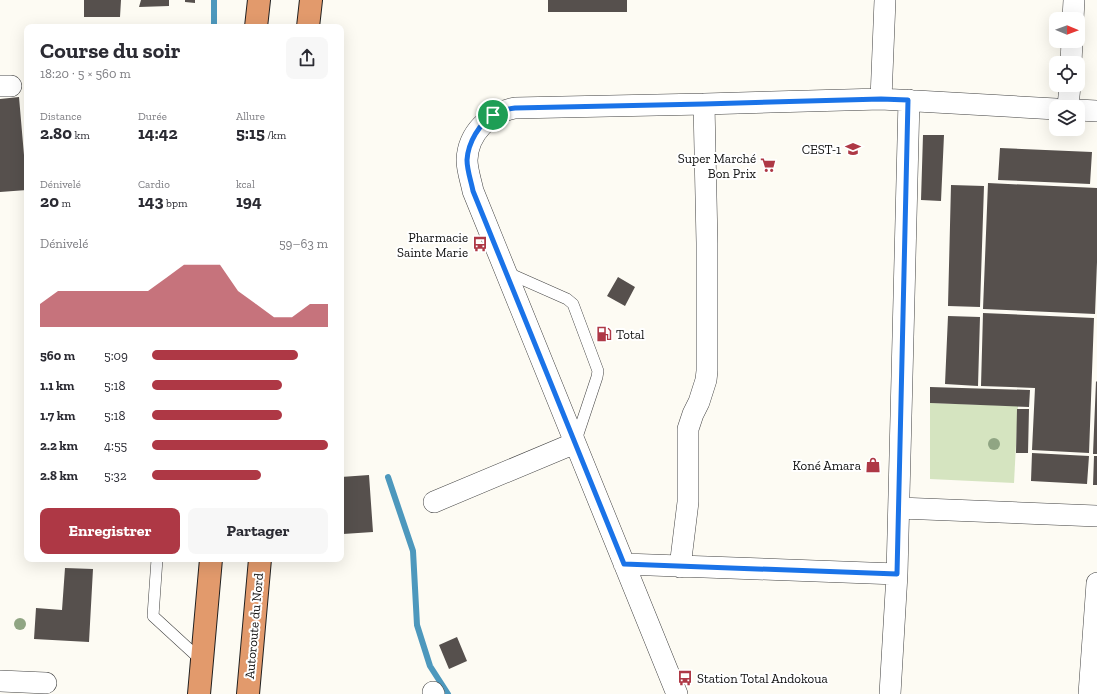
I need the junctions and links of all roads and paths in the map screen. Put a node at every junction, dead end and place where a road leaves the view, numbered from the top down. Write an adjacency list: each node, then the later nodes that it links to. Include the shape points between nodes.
1 (259, 0): 6 (highway)
2 (311, 0): 7 (highway)
3 (885, 0): 8 (street)
4 (1074, 0): 5 (street)
5 (1073, 12)
6 (256, 24)
7 (308, 24)
8 (881, 99): 9 (street); 10 (street)
9 (908, 100): 11 (street); 17 (street)
10 (704, 104): 14 (street, via 515,108 493,115 473,138 468,149 467,162 473,191); 23 (street, via 707,371 699,402 688,429 688,502)
11 (1049, 109)
12 (1085, 110): 13 (street)
13 (1097, 111)
14 (505, 272): 15 (street); 15 (lane, via 573,304 598,371)
15 (575, 443): 16 (street); 22 (street)
16 (434, 502)
17 (899, 508): 18 (street); 24 (street)
18 (1097, 516)
19 (157, 562): 26 (lane, via 154,616)
20 (211, 562): 26 (highway)
21 (260, 562): 30 (highway, Autoroute du Nord)
22 (624, 564): 23 (street); 31 (street)
23 (680, 567): 24 (street)
24 (897, 574): 32 (street)
25 (1097, 583): 33 (street)
26 (202, 662): 29 (highway)
27 (0, 681): 28 (street)
28 (46, 683)
29 (199, 694)
30 (248, 694)
31 (677, 694)
32 (890, 694)
33 (1089, 694)

